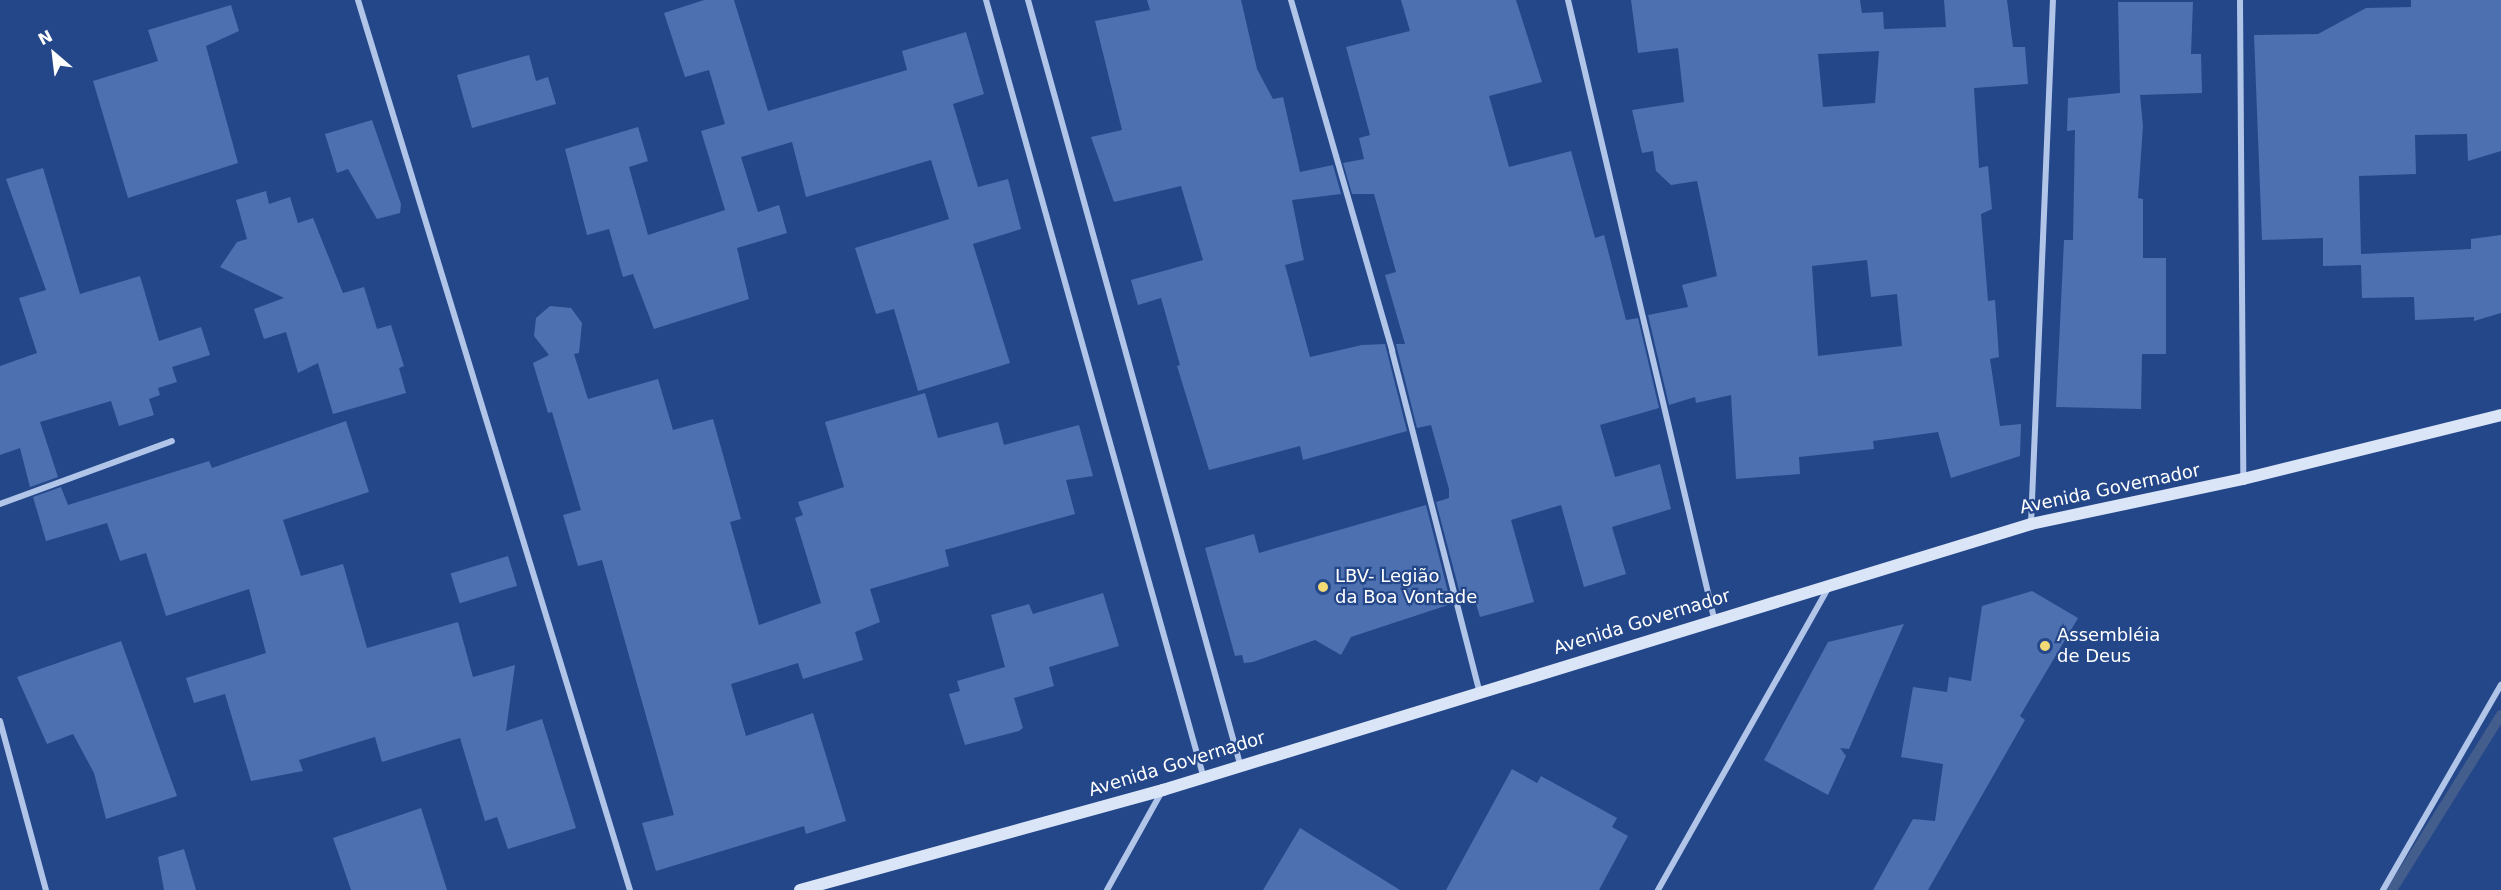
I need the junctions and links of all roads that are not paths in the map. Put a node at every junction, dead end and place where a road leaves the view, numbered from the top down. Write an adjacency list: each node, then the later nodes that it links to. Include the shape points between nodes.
1 (358, 0): 22 (street)
2 (987, 0): 19 (street)
3 (1028, 0): 18 (street)
4 (1291, 0): 16 (street, via 1392,351)
5 (1568, 0): 14 (street)
6 (2053, 0): 12 (street)
7 (2240, 0): 10 (street)
8 (2501, 415): 10 (street, Avenida Governador)
9 (172, 441): 11 (street)
10 (2243, 479): 12 (street, Avenida Governador)
11 (0, 504)
12 (2031, 524): 13 (street, Avenida Governador)
13 (1830, 586): 14 (street, Avenida Governador); 25 (street)
14 (1714, 618): 16 (street, Avenida Governador)
15 (2501, 686): 26 (street)
16 (1479, 690): 18 (street, Avenida Governador)
17 (0, 721): 21 (street)
18 (1240, 764): 19 (street, Avenida Governador)
19 (1203, 775): 20 (street, Avenida Governador)
20 (1163, 790): 23 (street, Avenida Governador); 24 (street)
21 (46, 890)
22 (630, 890)
23 (800, 890)
24 (1107, 890)
25 (1658, 890)
26 (2383, 890)

